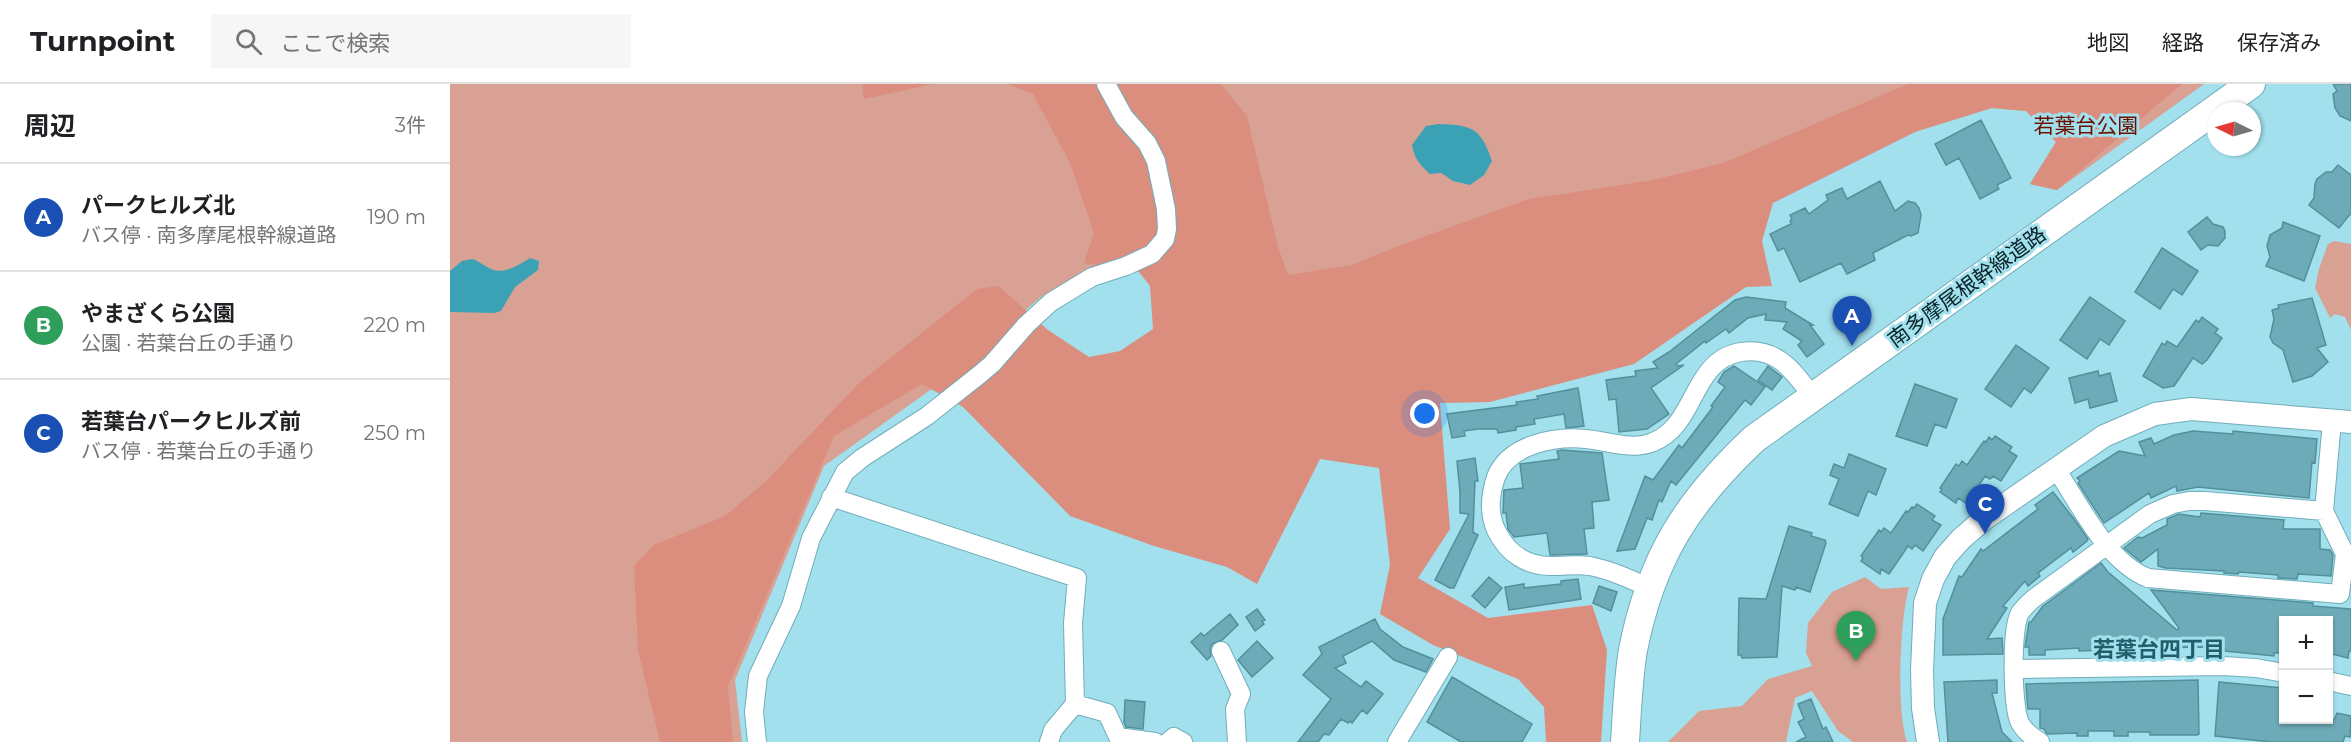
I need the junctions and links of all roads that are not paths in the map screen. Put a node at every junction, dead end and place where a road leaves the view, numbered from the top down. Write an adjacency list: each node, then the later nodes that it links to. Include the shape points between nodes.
1 (1106, 84): 6 (street, via 1156,161 1167,229 1159,248 1092,278 1051,302 979,375 919,422 854,464)
2 (2251, 84): 3 (main road, 南多摩尾根幹線道路)
3 (1813, 397): 9 (main road, 南多摩尾根幹線道路, via 1754,439 1703,490 1675,533); 9 (street, via 1777,357 1761,352 1732,353 1705,374 1676,425 1654,442 1640,446 1571,438 1529,445 1498,472 1490,510 1495,528 1517,557 1535,564 1596,567)
4 (2342, 421): 5 (street, via 2173,410 2121,427); 7 (street)
5 (2056, 469): 8 (street); 25 (street, via 1961,539 1933,579 1925,603 1923,628 1923,708)
6 (831, 497): 16 (street, via 1077,578 1073,624); 17 (street, via 811,538 791,606 758,676 754,712)
7 (2324, 511): 8 (street, via 2189,501 2150,514); 8 (street, via 2344,554 2340,594 2148,578 2128,568)
8 (2106, 545): 12 (street, via 2020,613 2015,629)
9 (1650, 588): 24 (main road, 南多摩尾根幹線道路, via 1633,653)
10 (1221, 651): 22 (street, via 1241,694 1235,709)
11 (1448, 657): 23 (street)
12 (2015, 669): 13 (street, via 2223,666); 26 (street, via 2017,716 2030,736)
13 (2279, 672)
14 (2333, 682): 15 (street)
15 (2351, 686)
16 (1075, 704): 18 (street, via 1053,730); 19 (street, via 1107,713 1118,737)
17 (757, 742)
18 (1049, 742)
19 (1155, 742)
20 (1168, 742): 21 (street, via 1174,737)
21 (1183, 742)
22 (1237, 742)
23 (1397, 742)
24 (1625, 742)
25 (1928, 742)
26 (2040, 742)

